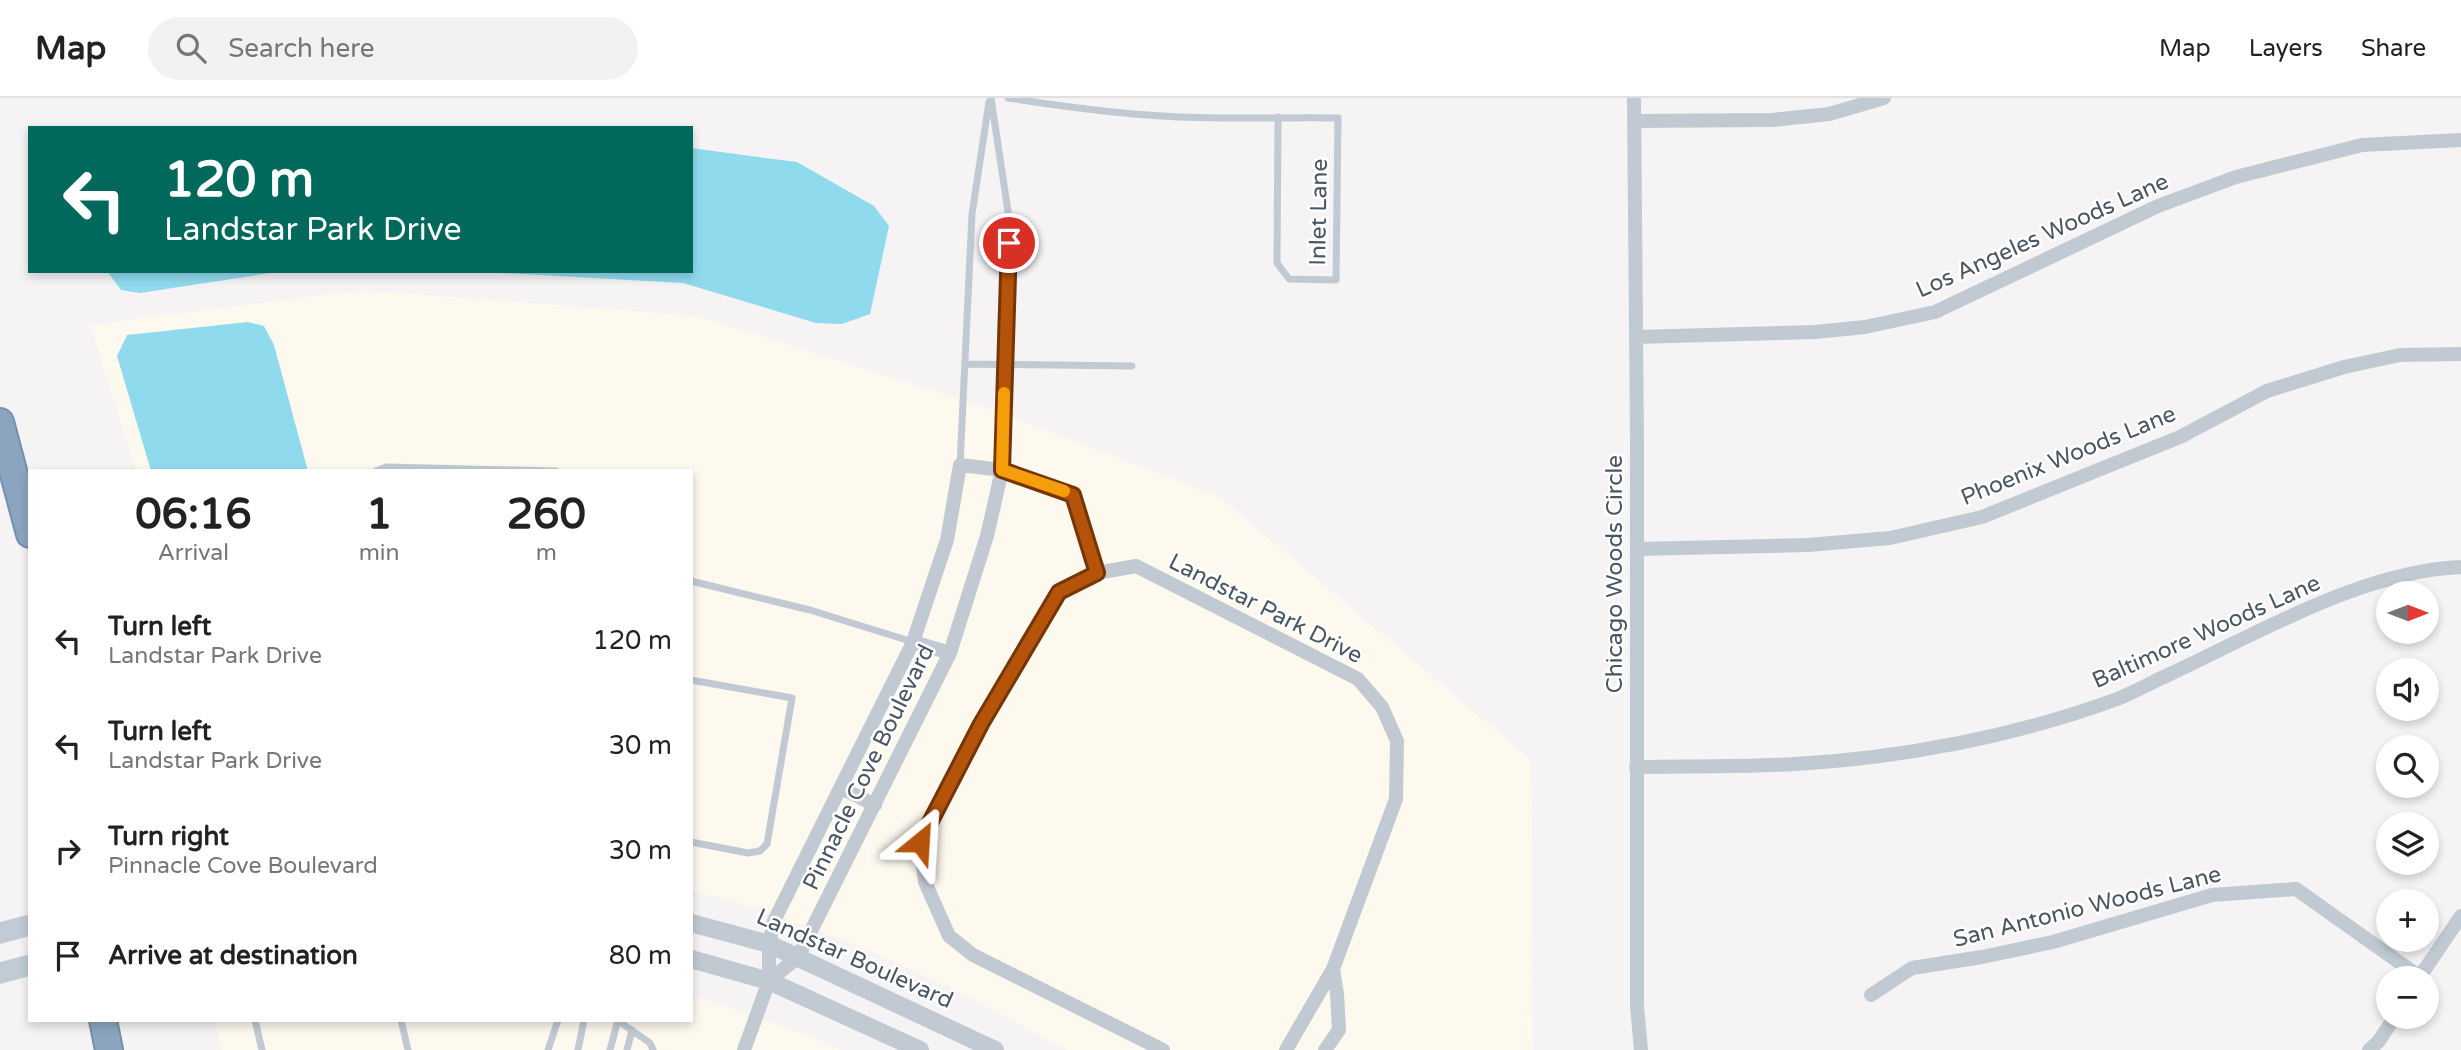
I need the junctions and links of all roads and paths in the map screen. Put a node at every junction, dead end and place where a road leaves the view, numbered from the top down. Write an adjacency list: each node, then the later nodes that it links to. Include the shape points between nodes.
1 (990, 98): 10 (lane, Pinnacle Cove Boulevard, via 972,214); 11 (lane, Pinnacle Cove Boulevard, via 1009,218)
2 (1008, 98): 5 (lane, Inlet Lane, via 1164,116)
3 (1634, 98): 6 (street, Chicago Woods Circle)
4 (1884, 98): 6 (street, via 1829,114 1772,120)
5 (1278, 117): 5 (lane, Inlet Lane, via 1338,118 1336,280 1289,279 1278,263)
6 (1634, 121): 8 (street, Chicago Woods Circle)
7 (2461, 140): 8 (street, Los Angeles Woods Lane, via 2362,145 2236,177 2158,206 1935,312 1815,332)
8 (1636, 337): 19 (street, Chicago Woods Circle)
9 (2461, 354): 19 (street, Phoenix Woods Lane, via 2400,355 2267,391 2180,437 1982,517 1890,538)
10 (965, 364): 11 (lane); 14 (lane, Pinnacle Cove Boulevard)
11 (1005, 366): 12 (lane); 17 (lane, Pinnacle Cove Boulevard)
12 (1132, 366)
13 (0, 422): 18 (highway)
14 (960, 465): 17 (street); 23 (street, Pinnacle Cove Boulevard, via 947,540)
15 (381, 469): 16 (lane)
16 (471, 469)
17 (1002, 470): 21 (street, via 1073,495); 24 (street, Pinnacle Cove Boulevard, via 987,536)
18 (28, 527)
19 (1637, 550): 26 (street, Chicago Woods Circle)
20 (2461, 567): 26 (street, Baltimore Woods Lane, via 2372,583 2118,698 2006,733 1892,754 1796,764)
21 (1097, 573): 40 (street, Landstar Park Drive, via 1136,566 1358,679 1382,708 1397,741 1396,799); 62 (street, Landstar Park Drive, via 1059,592 981,724 920,842 925,882 949,936 973,955)
22 (693, 581): 23 (lane, via 810,610)
23 (913, 642): 24 (street); 27 (street, Pinnacle Cove Boulevard)
24 (950, 653): 28 (street, Pinnacle Cove Boulevard)
25 (693, 680): 29 (lane, via 792,698 767,844 748,853)
26 (1636, 767): 65 (street, Chicago Woods Circle)
27 (841, 788): 28 (street); 34 (street, Pinnacle Cove Boulevard, via 774,921)
28 (875, 805): 35 (street, Pinnacle Cove Boulevard)
29 (693, 842)
30 (2461, 916): 39 (street)
31 (693, 924): 34 (street, Landstar Boulevard)
32 (28, 926): 33 (main road)
33 (0, 933)
34 (769, 944): 35 (street, Landstar Boulevard); 42 (street, Pinnacle Cove Boulevard)
35 (799, 957): 42 (street, Pinnacle Cove Boulevard); 61 (street, Landstar Boulevard)
36 (693, 960): 42 (street)
37 (28, 966): 41 (main road)
38 (2403, 966): 43 (street, San Antonio Woods Lane, via 2296,889 2212,895 2053,942 1912,968)
39 (2428, 966)
40 (1333, 969): 63 (street, Landstar Park Drive); 64 (street, Landstar Park Drive, via 1339,1030)
41 (0, 973)
42 (769, 981): 53 (street); 60 (street)
43 (1871, 995)
44 (255, 1022): 54 (lane)
45 (401, 1022): 55 (lane)
46 (557, 1022): 56 (lane)
47 (584, 1022): 57 (lane)
48 (617, 1022): 58 (lane)
49 (620, 1022): 51 (lane)
50 (2387, 1029): 66 (street)
51 (632, 1030): 52 (lane); 59 (lane)
52 (650, 1048)
53 (908, 1048)
54 (262, 1050)
55 (408, 1050)
56 (548, 1050)
57 (578, 1050)
58 (610, 1050)
59 (626, 1050)
60 (744, 1050)
61 (995, 1050)
62 (1163, 1050)
63 (1286, 1050)
64 (1325, 1050)
65 (1641, 1050)
66 (2369, 1050)

